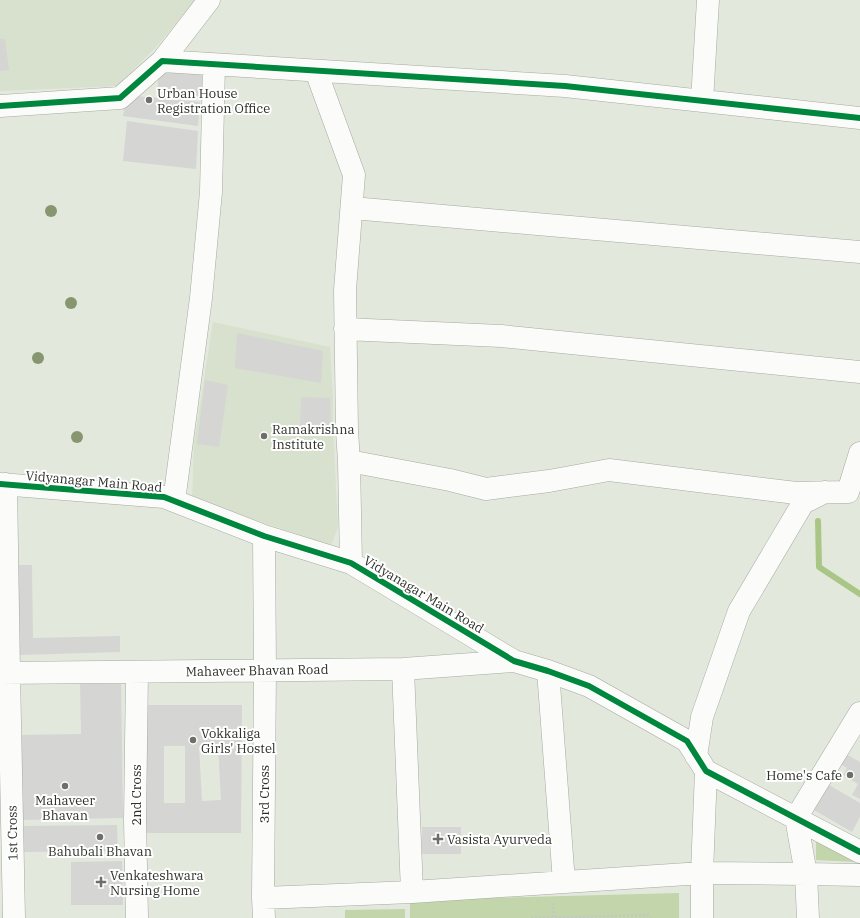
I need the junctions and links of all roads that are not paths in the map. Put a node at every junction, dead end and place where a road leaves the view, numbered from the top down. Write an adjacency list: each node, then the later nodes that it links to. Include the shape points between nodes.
1 (209, 0): 3 (street)
2 (708, 0): 6 (street)
3 (162, 61): 4 (street); 7 (street, via 120,98)
4 (214, 65): 5 (street); 17 (street, via 211,192 201,298)
5 (316, 71): 6 (street, via 565,86); 9 (street, via 354,175)
6 (702, 101): 8 (street)
7 (0, 106)
8 (860, 118)
9 (352, 208): 10 (street); 11 (street, via 345,290)
10 (860, 252)
11 (345, 329): 12 (street, via 501,336); 14 (street)
12 (860, 372)
13 (860, 453): 16 (street, via 848,492)
14 (349, 461): 16 (street, via 486,489 609,470 796,493); 19 (street)
15 (3, 484): 17 (street, Vidyanagar Main Road, via 164,497); 25 (street, 1st Cross)
16 (825, 492): 27 (street, via 803,503 739,612 702,717)
17 (174, 500): 18 (street, Vidyanagar Main Road)
18 (264, 536): 19 (street, Vidyanagar Main Road); 22 (street, 3rd Cross)
19 (351, 564): 20 (street, Vidyanagar Main Road)
20 (514, 661): 21 (street, Mahaveer Bhavan Road); 24 (street, Vidyanagar Main Road)
21 (403, 668): 22 (street, Mahaveer Bhavan Road); 34 (street)
22 (265, 670): 23 (street, Mahaveer Bhavan Road); 35 (street, 3rd Cross)
23 (137, 672): 25 (street, Mahaveer Bhavan Road); 37 (street, 2nd Cross)
24 (548, 672): 27 (street, Vidyanagar Main Road, via 589,686 687,741); 33 (street)
25 (4, 673): 36 (street, 1st Cross)
26 (860, 713): 28 (street)
27 (701, 764): 28 (street, Vidyanagar Main Road); 30 (street)
28 (796, 818): 29 (street, Vidyanagar Main Road); 31 (street)
29 (860, 852)
30 (702, 873): 31 (street); 33 (street); 38 (street)
31 (806, 874): 32 (street); 39 (street)
32 (860, 875)
33 (564, 882): 34 (street)
34 (412, 892): 35 (street)
35 (264, 908)
36 (14, 918)
37 (137, 918)
38 (702, 918)
39 (808, 918)

